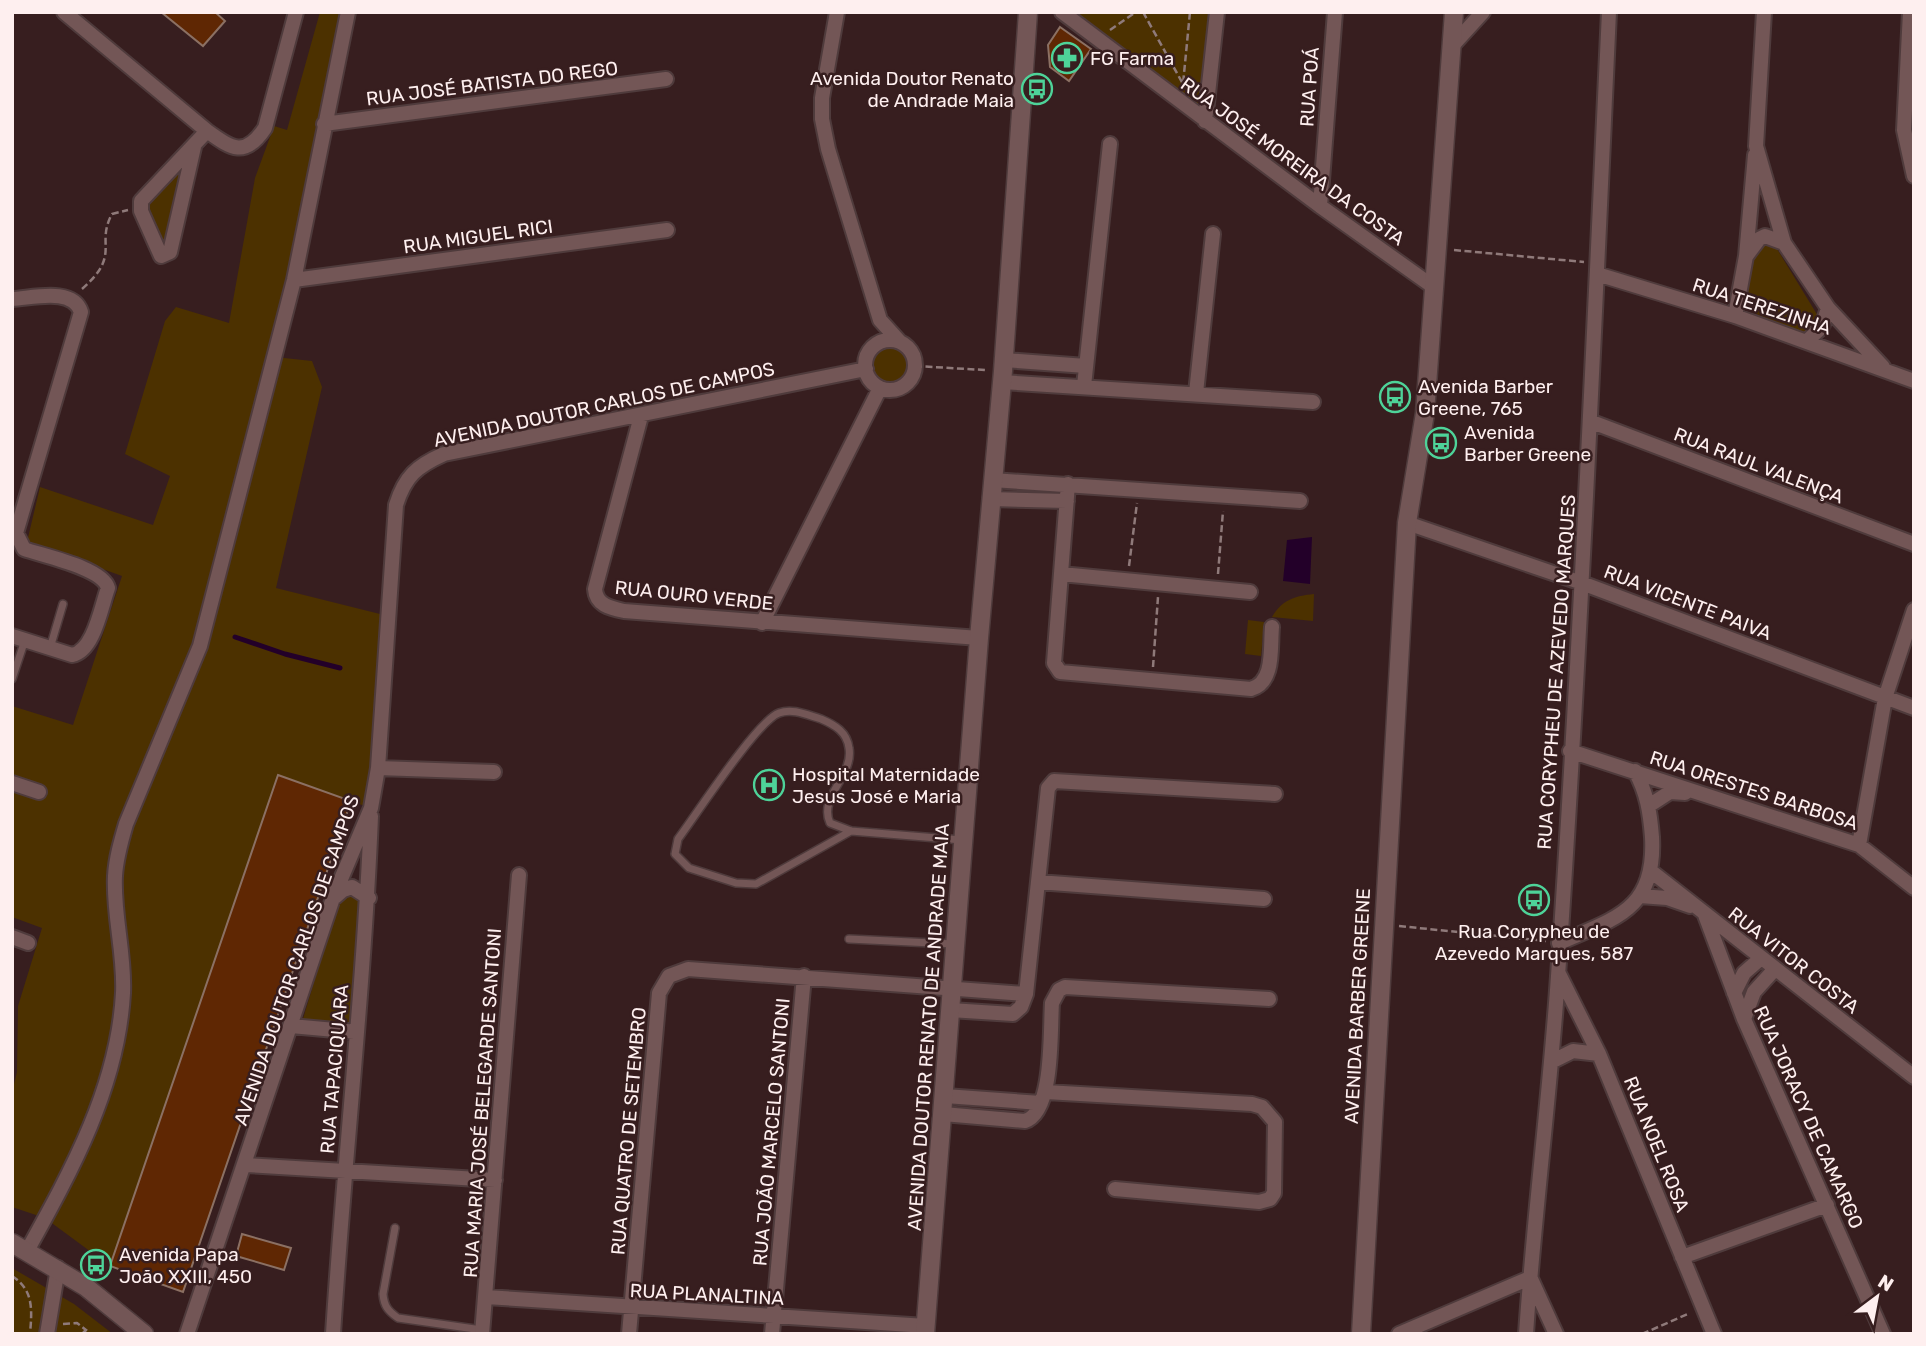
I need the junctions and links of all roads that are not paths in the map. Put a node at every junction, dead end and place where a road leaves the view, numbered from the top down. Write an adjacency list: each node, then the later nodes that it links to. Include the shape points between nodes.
1 (64, 12): 19 (street)
2 (296, 12): 19 (street, via 265,128 248,146 230,147)
3 (348, 12): 18 (street)
4 (837, 12): 35 (street, via 822,119)
5 (1028, 12): 42 (street, AVENIDA DOUTOR RENATO DE ANDRADE MAIA)
6 (1062, 12): 17 (street, RUA JOSÉ MOREIRA DA COSTA)
7 (1217, 12): 17 (street)
8 (1335, 12): 24 (street, RUA POÁ)
9 (1454, 12): 14 (street, AVENIDA BARBER GREENE)
10 (1483, 12): 14 (street)
11 (1609, 12): 29 (street, RUA CORYPHEU DE AZEVEDO MARQUES)
12 (1764, 12): 21 (street)
13 (1910, 12): 15 (street)
14 (1453, 45): 31 (street, AVENIDA BARBER GREENE)
15 (1910, 75): 23 (street, via 1904,130)
16 (666, 79): 18 (street, RUA JOSÉ BATISTA DO REGO)
17 (1205, 121): 24 (street, RUA JOSÉ MOREIRA DA COSTA)
18 (324, 124): 30 (street)
19 (207, 131): 22 (street)
20 (1110, 144): 39 (street)
21 (1756, 146): 27 (street); 28 (street)
22 (194, 147): 22 (street, via 167,256 159,254 141,211 144,196)
23 (1914, 176)
24 (1320, 206): 31 (street, RUA JOSÉ MOREIRA DA COSTA)
25 (667, 230): 30 (street, RUA MIGUEL RICI)
26 (1213, 234): 46 (street)
27 (1784, 243): 28 (street, via 1765,236); 33 (street)
28 (1746, 256): 34 (street)
29 (1597, 269): 34 (street, RUA TEREZINHA); 49 (street, RUA CORYPHEU DE AZEVEDO MARQUES)
30 (294, 280): 120 (street, via 201,646 119,849 116,902 123,989 113,1059 78,1154)
31 (1435, 288): 55 (street, AVENIDA BARBER GREENE, via 1425,413)
32 (12, 299): 66 (street, via 70,298 81,312 16,533 24,549 95,572 108,588 87,645 72,655)
33 (1828, 308): 37 (street, via 1822,327); 40 (street)
34 (1735, 316): 37 (street, RUA TEREZINHA)
35 (880, 320): 36 (street); 38 (street)
36 (899, 341): 38 (street, via 882,341); 45 (street, via 911,351 913,374 903,386)
37 (1807, 341): 40 (street, RUA TEREZINHA)
38 (869, 351): 41 (street)
39 (1086, 366): 42 (street); 44 (street)
40 (1883, 367): 43 (street, RUA TEREZINHA)
41 (866, 369): 45 (street); 48 (street, AVENIDA DOUTOR CARLOS DE CAMPOS)
42 (1003, 371): 44 (street); 50 (street, AVENIDA DOUTOR RENATO DE ANDRADE MAIA)
43 (1914, 381)
44 (1084, 386): 46 (street)
45 (880, 388): 62 (street)
46 (1196, 393): 47 (street)
47 (1313, 402)
48 (641, 416): 62 (street, RUA OURO VERDE, via 595,597 624,611); 71 (street, AVENIDA DOUTOR CARLOS DE CAMPOS, via 444,454 410,474 396,505)
49 (1592, 422): 56 (street, RUA RAUL VALENÇA); 58 (street, RUA CORYPHEU DE AZEVEDO MARQUES)
50 (992, 480): 51 (street); 52 (street, AVENIDA DOUTOR RENATO DE ANDRADE MAIA)
51 (1068, 484): 53 (street); 54 (street)
52 (990, 499): 54 (street); 65 (street, AVENIDA DOUTOR RENATO DE ANDRADE MAIA)
53 (1300, 501)
54 (1067, 502): 57 (street)
55 (1407, 523): 58 (street, RUA VICENTE PAIVA); 135 (street, AVENIDA BARBER GREENE)
56 (1914, 544)
57 (1061, 574): 59 (street); 63 (street, via 1056,668 1065,675 1258,687 1268,677)
58 (1579, 582): 68 (street, RUA VICENTE PAIVA); 70 (street, RUA CORYPHEU DE AZEVEDO MARQUES)
59 (1250, 592)
60 (63, 604): 66 (lane)
61 (1914, 610): 68 (street)
62 (762, 623): 65 (street, RUA OURO VERDE)
63 (1272, 627)
64 (19, 638): 66 (street); 67 (lane)
65 (979, 638): 81 (street, AVENIDA DOUTOR RENATO DE ANDRADE MAIA)
66 (50, 648)
67 (12, 679)
68 (1885, 698): 69 (street, RUA VICENTE PAIVA); 82 (street)
69 (1914, 708)
70 (1570, 751): 72 (street, RUA ORESTES BARBOSA); 95 (street, RUA CORYPHEU DE AZEVEDO MARQUES)
71 (377, 768): 73 (street); 79 (street, AVENIDA DOUTOR CARLOS DE CAMPOS)
72 (1634, 771): 77 (street, RUA ORESTES BARBOSA); 78 (street)
73 (494, 772)
74 (12, 783): 75 (street)
75 (39, 792)
76 (1275, 794): 85 (street, via 1054,781 1048,788)
77 (1707, 796): 78 (street, via 1670,792); 82 (street, RUA ORESTES BARBOSA)
78 (1650, 805): 83 (street)
79 (371, 808): 88 (street, AVENIDA DOUTOR CARLOS DE CAMPOS); 89 (street, RUA TAPACIQUARA)
80 (851, 831): 80 (lane, via 830,823 826,815 850,757 844,733 833,724 794,711 777,714 754,735 678,839 675,854 689,868 736,883 756,884); 81 (lane)
81 (963, 840): 96 (street, AVENIDA DOUTOR RENATO DE ANDRADE MAIA)
82 (1859, 845): 86 (street, RUA ORESTES BARBOSA)
83 (1652, 872): 87 (street); 91 (street, RUA VITOR COSTA)
84 (519, 875): 116 (street, RUA MARIA JOSÉ BELEGARDE SANTONI)
85 (1038, 882): 90 (street); 103 (street)
86 (1914, 888)
87 (1640, 896): 91 (street, via 1667,898); 95 (street, via 1612,919)
88 (333, 898): 89 (street, via 352,887); 107 (street, AVENIDA DOUTOR CARLOS DE CAMPOS)
89 (369, 898): 108 (street, RUA TAPACIQUARA)
90 (1264, 899)
91 (1701, 912): 97 (street, RUA VITOR COSTA); 102 (street, RUA JORACY DE CAMARGO)
92 (12, 937): 94 (street)
93 (849, 939): 96 (lane)
94 (28, 943)
95 (1559, 943): 99 (street, RUA CORYPHEU DE AZEVEDO MARQUES)
96 (955, 944): 101 (street, AVENIDA DOUTOR RENATO DE ANDRADE MAIA)
97 (1760, 959): 98 (street, RUA VITOR COSTA); 102 (street, via 1744,973)
98 (1774, 970): 106 (street, via 1754,992); 111 (street, RUA VITOR COSTA)
99 (1558, 972): 109 (street, RUA NOEL ROSA); 110 (street, RUA CORYPHEU DE AZEVEDO MARQUES)
100 (804, 976): 101 (street); 125 (street, RUA QUATRO DE SETEMBRO, via 688,969 669,976 659,993); 126 (street, RUA JOÃO MARCELO SANTONI)
101 (951, 989): 103 (street); 105 (street, AVENIDA DOUTOR RENATO DE ANDRADE MAIA)
102 (1734, 993): 106 (street, RUA JORACY DE CAMARGO)
103 (1026, 994): 105 (street, via 1013,1014)
104 (1269, 999): 112 (street, via 1065,987 1052,1003)
105 (950, 1010): 113 (street, AVENIDA DOUTOR RENATO DE ANDRADE MAIA)
106 (1744, 1019): 118 (street, RUA JORACY DE CAMARGO)
107 (291, 1026): 108 (street); 114 (street, AVENIDA DOUTOR CARLOS DE CAMPOS)
108 (357, 1032): 115 (street, RUA TAPACIQUARA)
109 (1599, 1054): 110 (street, via 1573,1051); 121 (street, RUA NOEL ROSA)
110 (1551, 1062): 123 (street, RUA CORYPHEU DE AZEVEDO MARQUES)
111 (1914, 1077)
112 (1044, 1097): 113 (street, via 1033,1118 1025,1121); 117 (street, via 1252,1104 1262,1107 1275,1122 1274,1193 1270,1199 1259,1202)
113 (944, 1105): 127 (street, AVENIDA DOUTOR RENATO DE ANDRADE MAIA)
114 (246, 1165): 115 (street); 131 (street, AVENIDA DOUTOR CARLOS DE CAMPOS)
115 (344, 1172): 116 (street); 132 (street, RUA TAPACIQUARA)
116 (495, 1180): 124 (street, RUA MARIA JOSÉ BELEGARDE SANTONI)
117 (1115, 1189)
118 (1827, 1205): 121 (street); 140 (street, RUA JORACY DE CAMARGO)
119 (395, 1228): 129 (lane, via 383,1294 390,1313)
120 (16, 1245): 122 (street)
121 (1682, 1257): 139 (street, RUA NOEL ROSA)
122 (58, 1268): 128 (street); 130 (street)
123 (1530, 1278): 136 (street); 137 (street, RUA CORYPHEU DE AZEVEDO MARQUES); 138 (street)
124 (486, 1297): 125 (street, RUA PLANALTINA); 129 (street, RUA MARIA JOSÉ BELEGARDE SANTONI)
125 (631, 1309): 126 (street, RUA PLANALTINA); 133 (street, RUA QUATRO DE SETEMBRO)
126 (774, 1316): 127 (street, RUA PLANALTINA); 134 (street, RUA JOÃO MARCELO SANTONI)
127 (926, 1330)
128 (48, 1332)
129 (483, 1332)
130 (144, 1334)
131 (187, 1334)
132 (333, 1334)
133 (629, 1334)
134 (772, 1334)
135 (1361, 1334)
136 (1399, 1334)
137 (1526, 1334)
138 (1556, 1334)
139 (1714, 1334)
140 (1883, 1334)

